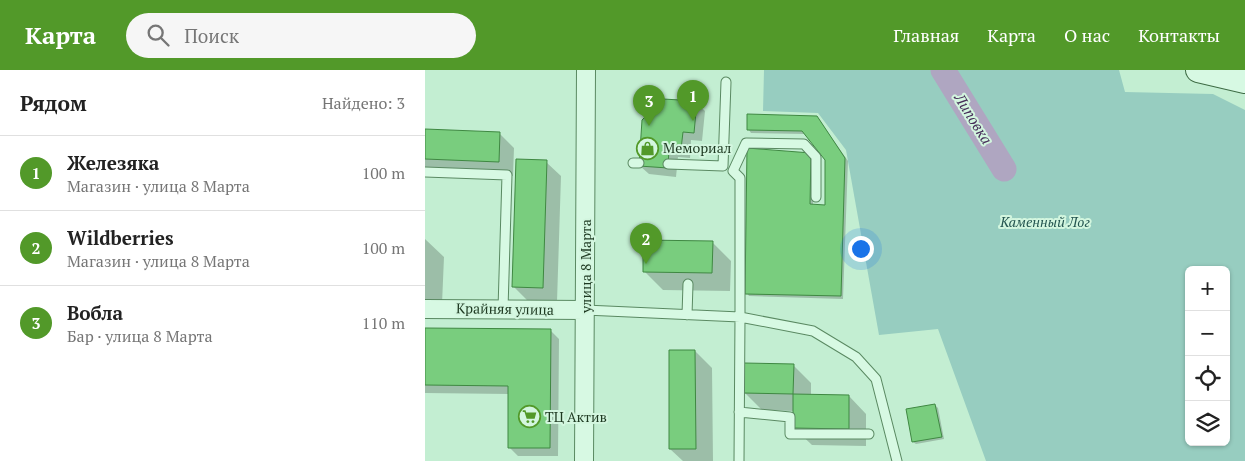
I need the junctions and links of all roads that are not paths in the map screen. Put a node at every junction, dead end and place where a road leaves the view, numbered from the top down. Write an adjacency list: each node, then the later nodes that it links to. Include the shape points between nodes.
1 (586, 70): 11 (street, улица 8 Марта)
2 (1198, 70): 3 (main road)
3 (1245, 81)
4 (726, 82): 5 (lane, via 723,166)
5 (668, 164)
6 (425, 172): 10 (lane, via 507,175)
7 (816, 197): 13 (lane, via 817,157 804,144 746,143 733,171 739,178 740,188)
8 (688, 284): 12 (lane)
9 (425, 308): 10 (street, Крайняя улица)
10 (503, 309): 11 (street, Крайняя улица)
11 (585, 310): 12 (lane); 16 (street, улица 8 Марта)
12 (687, 315): 13 (lane)
13 (740, 317): 14 (lane); 18 (lane, via 813,331 856,357 876,379)
14 (739, 412): 15 (lane, via 790,416 789,434); 17 (lane)
15 (869, 434)
16 (584, 461)
17 (739, 461)
18 (897, 461)

